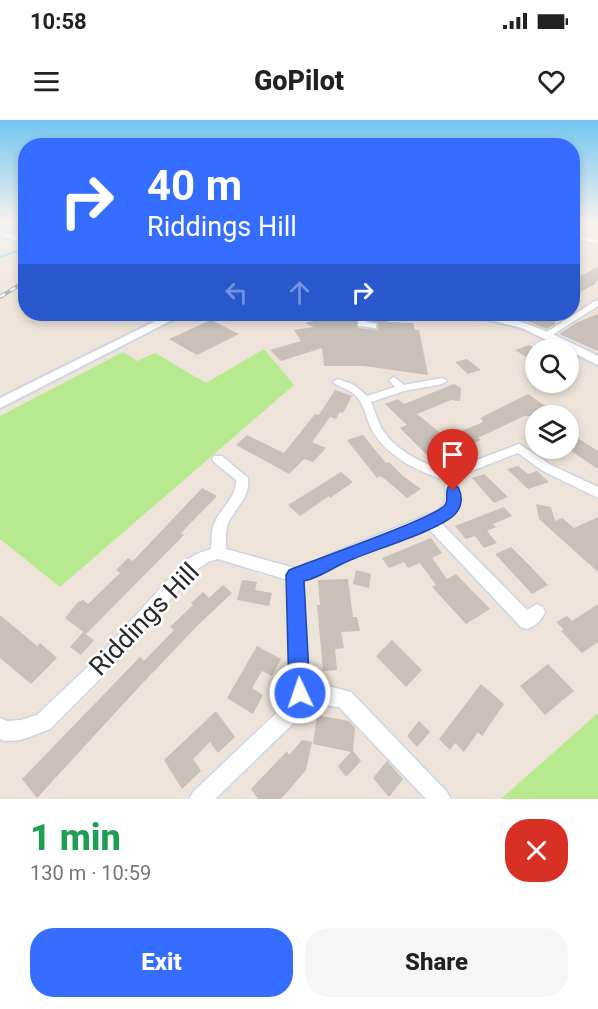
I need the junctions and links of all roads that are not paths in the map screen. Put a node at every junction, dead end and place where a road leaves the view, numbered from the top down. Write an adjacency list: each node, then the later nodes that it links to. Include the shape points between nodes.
1 (598, 303): 2 (street)
2 (580, 314)
3 (161, 321): 13 (street)
4 (360, 321): 7 (street, via 358,324)
5 (505, 321): 8 (street)
6 (569, 321): 8 (street)
7 (373, 326)
8 (546, 335): 9 (street)
9 (598, 361)
10 (442, 381): 12 (street, via 398,384)
11 (338, 382): 12 (street, via 361,392)
12 (366, 400): 15 (street, via 372,422 399,454)
13 (0, 404)
14 (218, 459): 18 (street, via 242,478 244,488 221,525)
15 (452, 478): 16 (street, via 470,466 519,448 547,468); 17 (street, via 454,502 450,510)
16 (598, 493)
17 (431, 522): 19 (street); 20 (street, via 527,621)
18 (218, 554): 19 (street, Riddings Hill); 22 (street, Riddings Hill, via 191,565 103,664 43,722 21,730)
19 (295, 575): 21 (street)
20 (537, 612)
21 (300, 693): 23 (street, via 294,709 283,721); 24 (street, via 344,699)
22 (0, 728)
23 (200, 799)
24 (440, 799)

